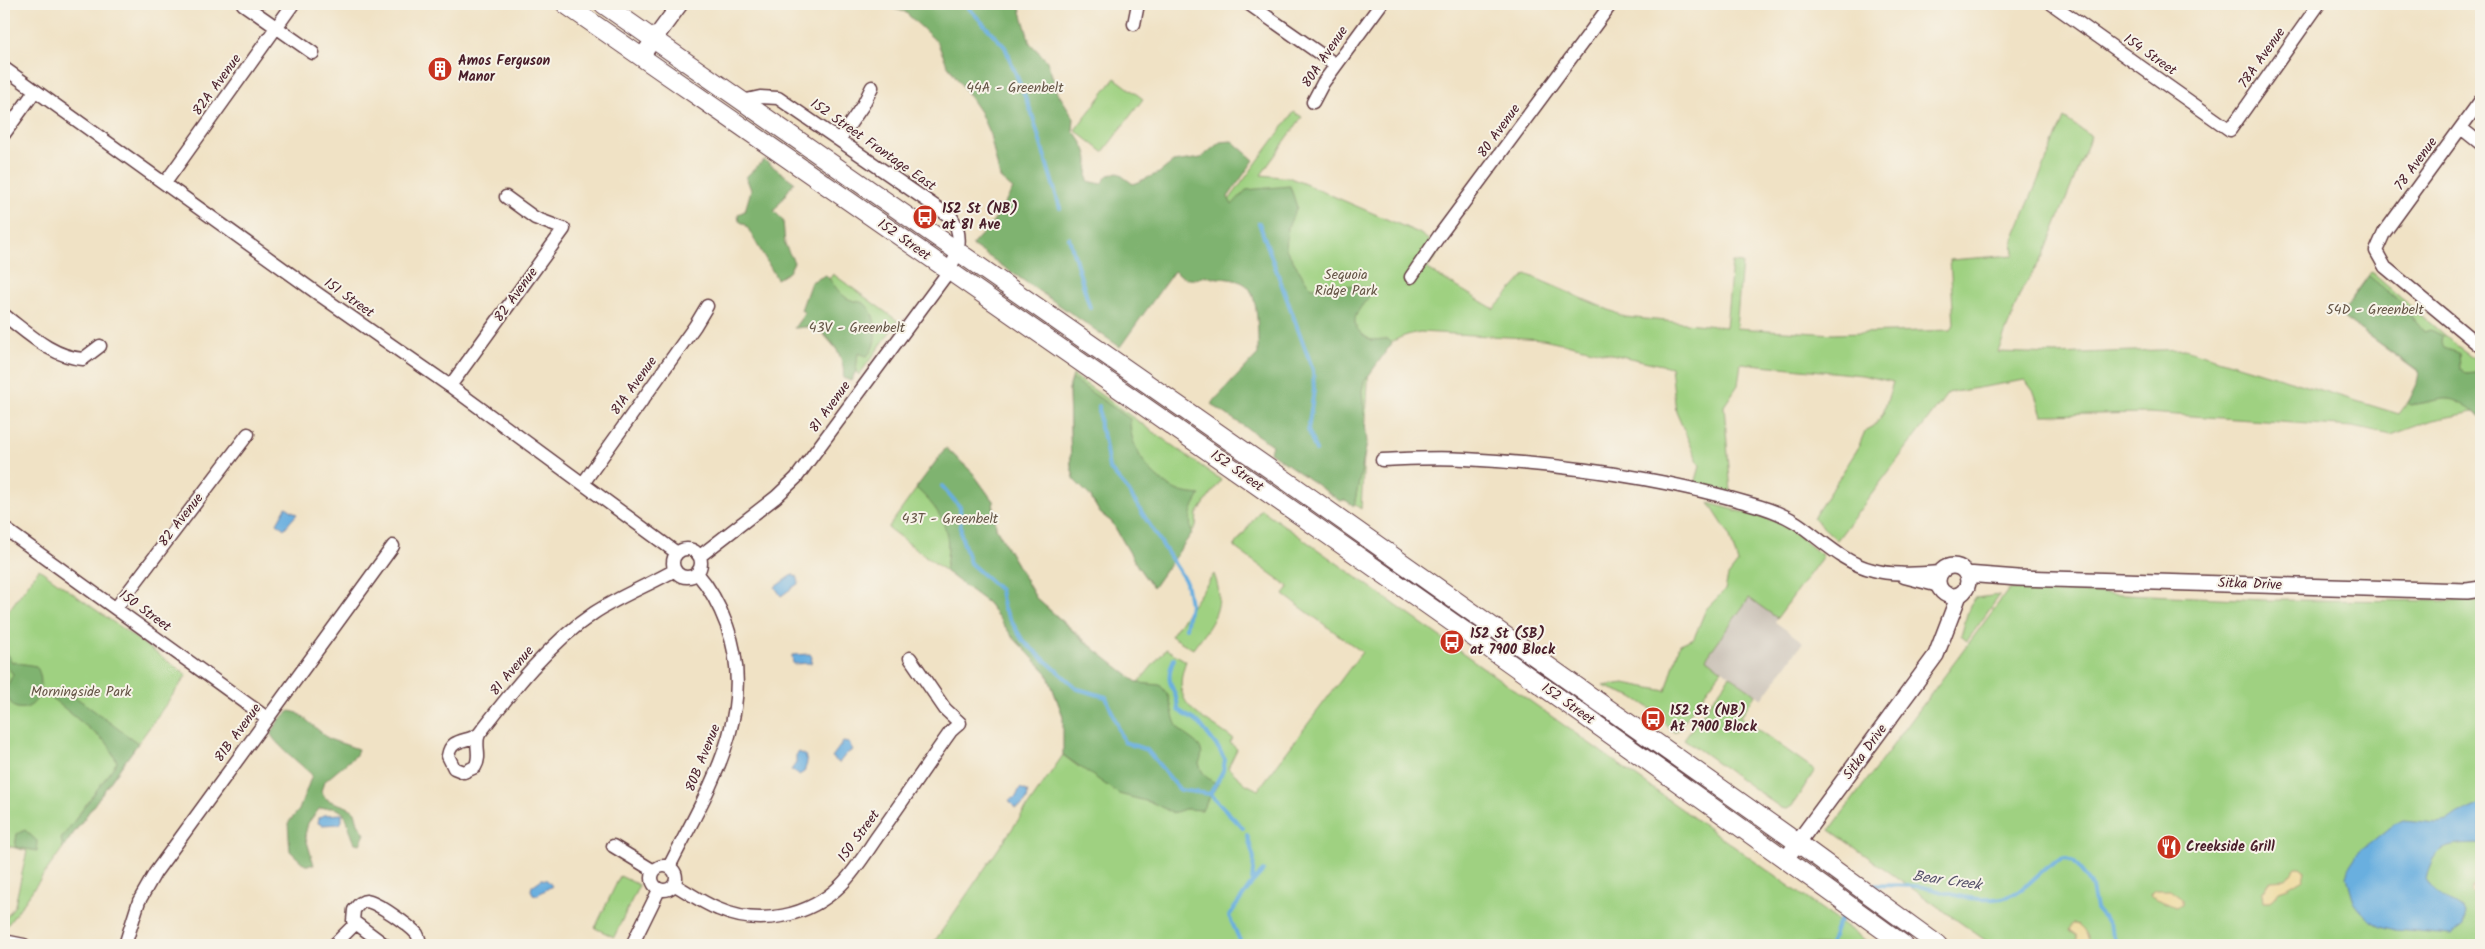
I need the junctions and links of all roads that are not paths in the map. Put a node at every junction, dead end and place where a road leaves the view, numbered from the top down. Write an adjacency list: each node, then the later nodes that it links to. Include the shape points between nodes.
1 (243, 4): 13 (street)
2 (293, 4): 13 (street, 82A Avenue)
3 (565, 4): 16 (main road, 152 Street)
4 (602, 4): 14 (main road, 152 Street)
5 (680, 4): 14 (street)
6 (1138, 4): 12 (street)
7 (1249, 4): 17 (street)
8 (1381, 4): 17 (street, 80A Avenue)
9 (1612, 4): 33 (street, 80 Avenue)
10 (2052, 4): 25 (street, 154 Street)
11 (2319, 4): 25 (street, 78A Avenue)
12 (1134, 24)
13 (276, 27): 15 (street); 29 (street, 82A Avenue)
14 (654, 39): 16 (street); 22 (main road, 152 Street)
15 (313, 53)
16 (641, 57): 32 (main road, 152 Street)
17 (1336, 65): 23 (street, 80A Avenue)
18 (4, 68): 20 (street, 151 Street)
19 (872, 86): 27 (street)
20 (35, 91): 26 (street); 29 (street, 151 Street)
21 (2481, 100): 24 (street, 78 Avenue)
22 (742, 101): 27 (street, 152 Street Frontage East, via 778,98); 31 (main road, 152 Street)
23 (1313, 102)
24 (2461, 128): 28 (street); 37 (street, 78 Avenue, via 2384,233 2377,246 2377,255 2385,267)
25 (2230, 130)
26 (4, 134)
27 (839, 140): 31 (street, 152 Street Frontage East, via 952,218 957,228)
28 (2481, 144)
29 (165, 183): 38 (street, 151 Street)
30 (506, 197): 38 (street, 82 Avenue, via 535,218 564,229)
31 (959, 252): 32 (street, 81 Avenue); 54 (main road, 152 Street)
32 (948, 271): 45 (street, 81 Avenue, via 796,478); 56 (main road, 152 Street)
33 (1411, 277)
34 (707, 306): 41 (street, 81A Avenue)
35 (4, 315): 36 (street, via 68,358 83,359)
36 (100, 346)
37 (2481, 347)
38 (450, 386): 41 (street, 151 Street)
39 (248, 434): 50 (street, 82 Avenue)
40 (1382, 460): 48 (street, via 1464,458 1618,476 1692,490 1773,511 1795,522 1861,567)
41 (584, 482): 44 (street, 151 Street)
42 (4, 528): 50 (street, 150 Street)
43 (393, 546): 52 (street, 81B Avenue)
44 (677, 553): 45 (street, via 693,551); 46 (street, via 673,559)
45 (700, 556): 47 (street, via 701,565)
46 (675, 570): 47 (street, via 685,576); 53 (street, 81 Avenue, via 600,610 565,635)
47 (697, 573): 57 (street, 80B Avenue, via 717,604 732,640 737,667 736,703 722,760)
48 (1953, 585): 49 (street, Sitka Drive, via 2018,578); 54 (street, Sitka Drive, via 1942,642 1936,655)
49 (2481, 589)
50 (116, 608): 52 (street, 150 Street)
51 (910, 658): 59 (street, 150 Street, via 945,709 960,724 951,731 842,885 822,900 797,912 745,918 720,910)
52 (267, 718): 64 (street, 81B Avenue, via 149,881 138,901)
53 (479, 734)
54 (1798, 842): 56 (street, Sitka Drive); 70 (main road, 152 Street)
55 (614, 846): 58 (street)
56 (1786, 860): 69 (main road, 152 Street)
57 (669, 867): 58 (street, via 663,866); 59 (street, via 676,875)
58 (654, 871): 60 (street, via 652,882)
59 (675, 884): 60 (street, via 666,891)
60 (659, 890): 68 (street)
61 (355, 924): 65 (street); 66 (street); 67 (street, via 352,916 356,908 362,902 369,902 415,932)
62 (4, 941): 63 (street)
63 (24, 945)
64 (125, 945)
65 (334, 945)
66 (384, 945)
67 (420, 945)
68 (632, 945)
69 (1904, 945)
70 (1938, 945)

